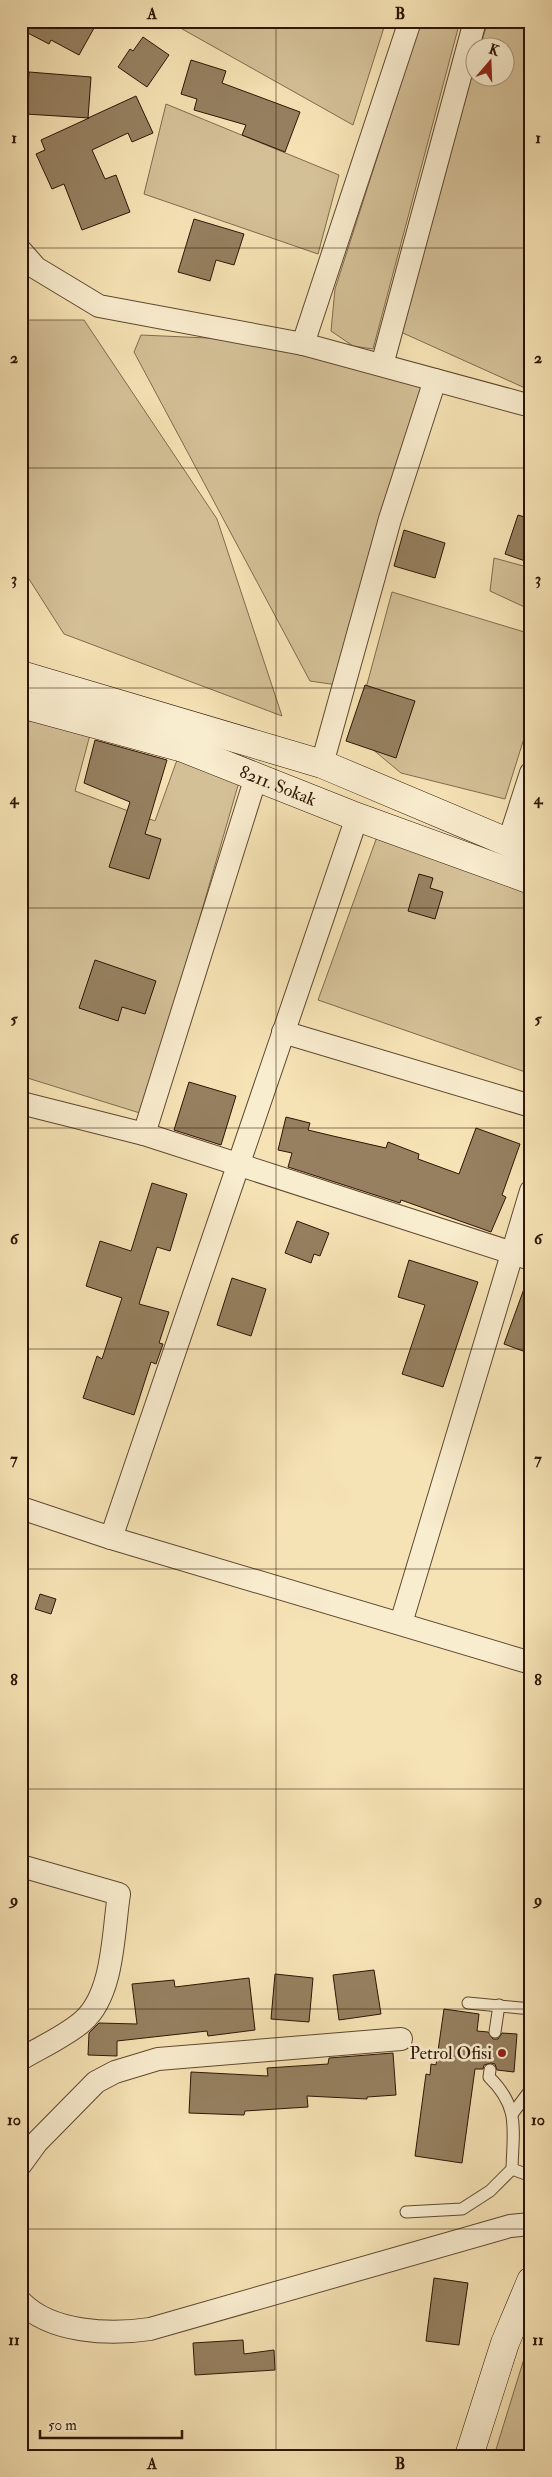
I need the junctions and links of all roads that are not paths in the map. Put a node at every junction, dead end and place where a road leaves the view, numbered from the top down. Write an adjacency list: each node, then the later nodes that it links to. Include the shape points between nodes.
1 (410, 21): 4 (street)
2 (475, 21): 5 (street)
3 (21, 251): 4 (street, via 36,268 99,306)
4 (302, 344): 5 (street)
5 (382, 365): 6 (street)
6 (435, 380): 7 (street); 10 (street, via 390,519)
7 (531, 406)
8 (21, 675): 10 (street)
9 (21, 704): 12 (street, 8211. Sokak, via 183,748)
10 (322, 764): 14 (street)
11 (531, 773): 14 (street)
12 (256, 777): 13 (street, 8211. Sokak); 19 (street)
13 (357, 817): 15 (street, 8211. Sokak); 16 (street)
14 (520, 848)
15 (531, 880)
16 (283, 1032): 18 (street); 20 (street)
17 (21, 1103): 19 (street)
18 (531, 1106)
19 (144, 1134): 20 (street)
20 (238, 1164): 22 (street); 24 (street)
21 (531, 1191): 22 (street)
22 (522, 1256): 25 (street)
23 (21, 1508): 24 (street)
24 (111, 1538): 25 (street)
25 (401, 1624): 26 (street)
26 (531, 1663)
27 (21, 1866): 33 (street, via 118,1894 106,1987 97,2004 83,2021)
28 (468, 2003): 29 (lane)
29 (499, 2005): 30 (lane); 31 (lane)
30 (531, 2008)
31 (495, 2032)
32 (401, 2039): 37 (street, via 158,2059 115,2072 96,2082 37,2142)
33 (21, 2059)
34 (490, 2070): 36 (lane, via 489,2077 502,2089)
35 (531, 2089): 36 (lane)
36 (513, 2113): 38 (lane)
37 (21, 2164)
38 (512, 2169): 39 (lane); 40 (lane, via 490,2191 462,2209)
39 (531, 2176)
40 (406, 2212)
41 (531, 2224): 43 (street, via 510,2226 150,2329 113,2332 74,2328 34,2312)
42 (531, 2281): 44 (street, via 505,2344)
43 (21, 2302)
44 (469, 2456)

